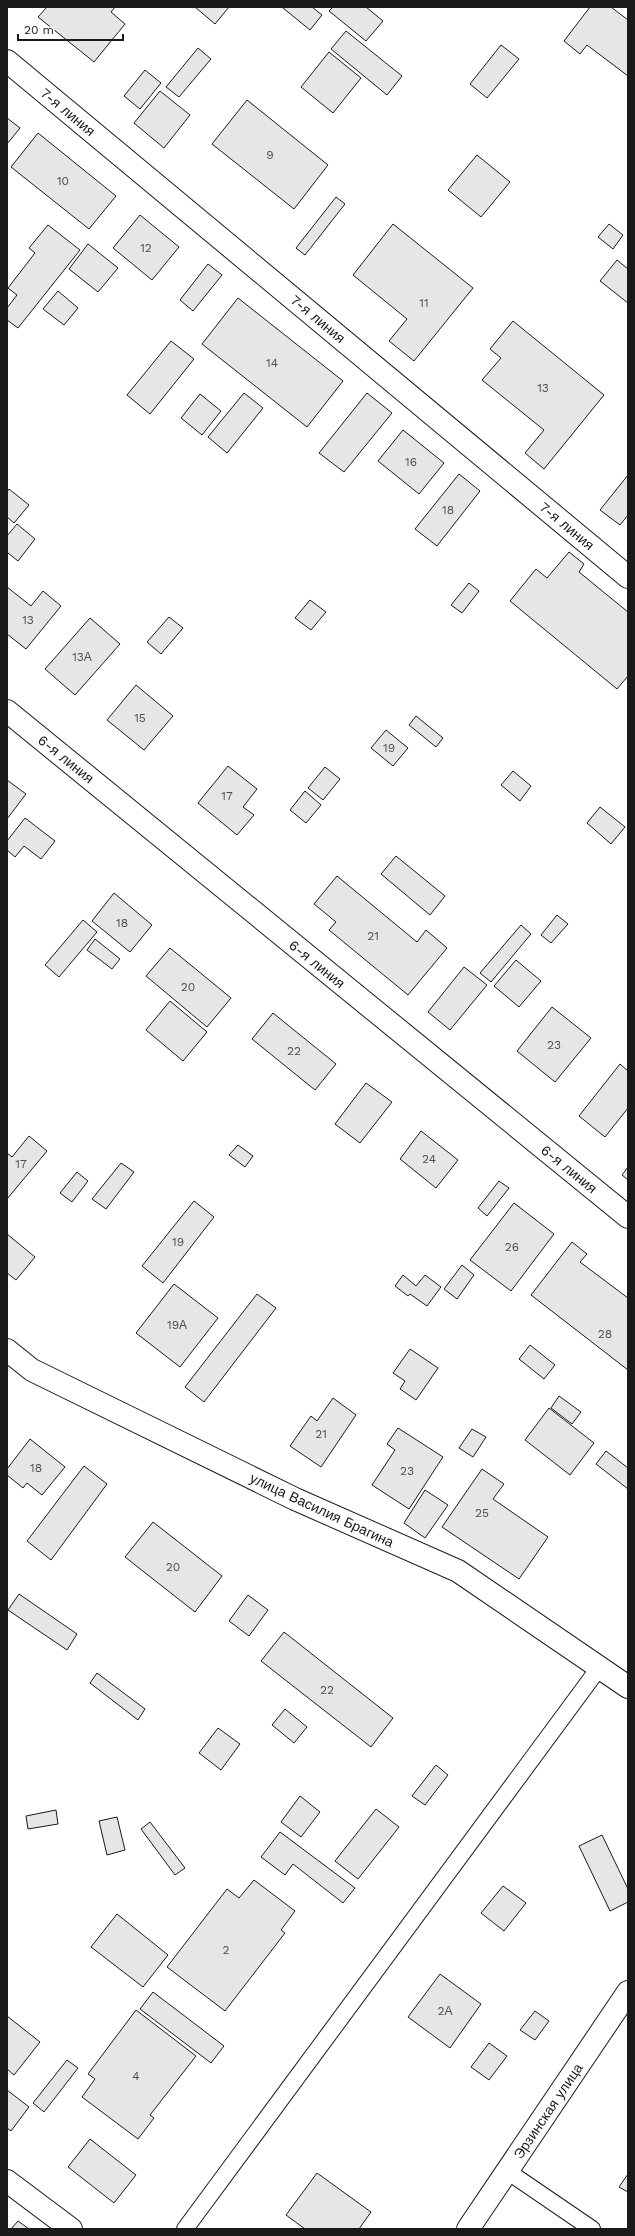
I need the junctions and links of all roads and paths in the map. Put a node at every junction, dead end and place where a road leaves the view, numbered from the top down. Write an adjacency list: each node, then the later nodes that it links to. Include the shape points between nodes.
1 (7, 61): 2 (street, 7-я линия)
2 (628, 577)
3 (7, 711): 4 (street, 6-я линия)
4 (628, 1217)
5 (7, 1350): 6 (street, улица Василия Брагина, via 32,1370 295,1499 458,1571)
6 (600, 1668): 7 (street, улица Василия Брагина); 12 (lane)
7 (628, 1687)
8 (628, 1992): 9 (street, Эрзинская улица)
9 (507, 2171): 13 (street, Эрзинская улица); 14 (lane)
10 (7, 2181): 11 (street)
11 (71, 2229)
12 (185, 2229)
13 (468, 2229)
14 (592, 2229)

